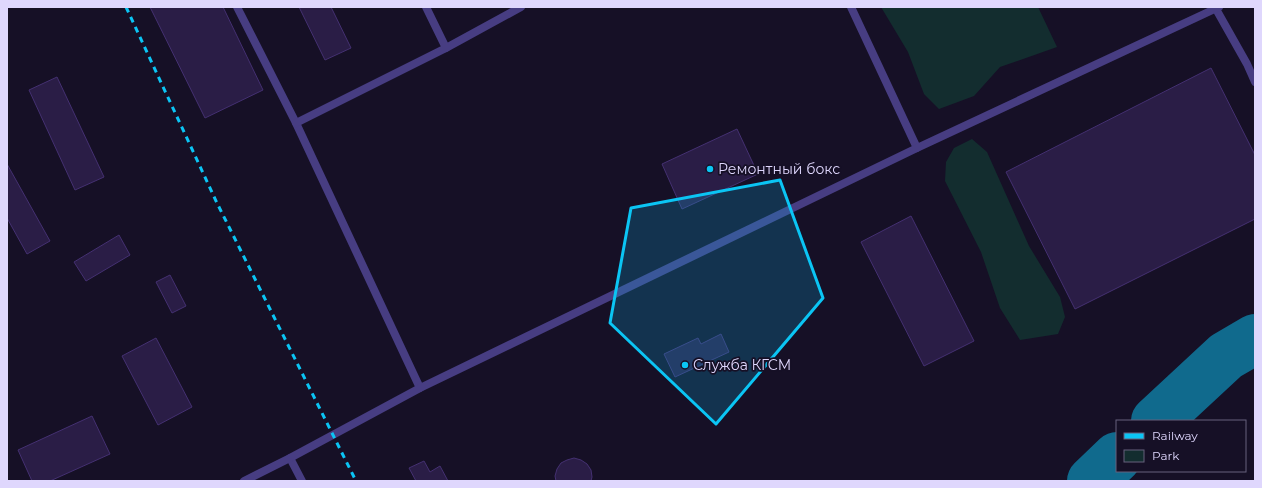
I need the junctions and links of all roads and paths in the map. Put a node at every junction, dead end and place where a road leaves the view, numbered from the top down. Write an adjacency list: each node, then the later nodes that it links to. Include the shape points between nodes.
1 (237, 7): 8 (lane)
2 (426, 7): 6 (lane)
3 (521, 7): 6 (lane)
4 (851, 7): 9 (lane)
5 (1218, 8): 7 (lane); 9 (lane)
6 (446, 48): 8 (lane)
7 (1255, 82)
8 (296, 123): 10 (lane)
9 (918, 148): 10 (lane)
10 (420, 388): 11 (lane)
11 (290, 458): 12 (lane); 13 (lane)
12 (244, 481)
13 (302, 481)

